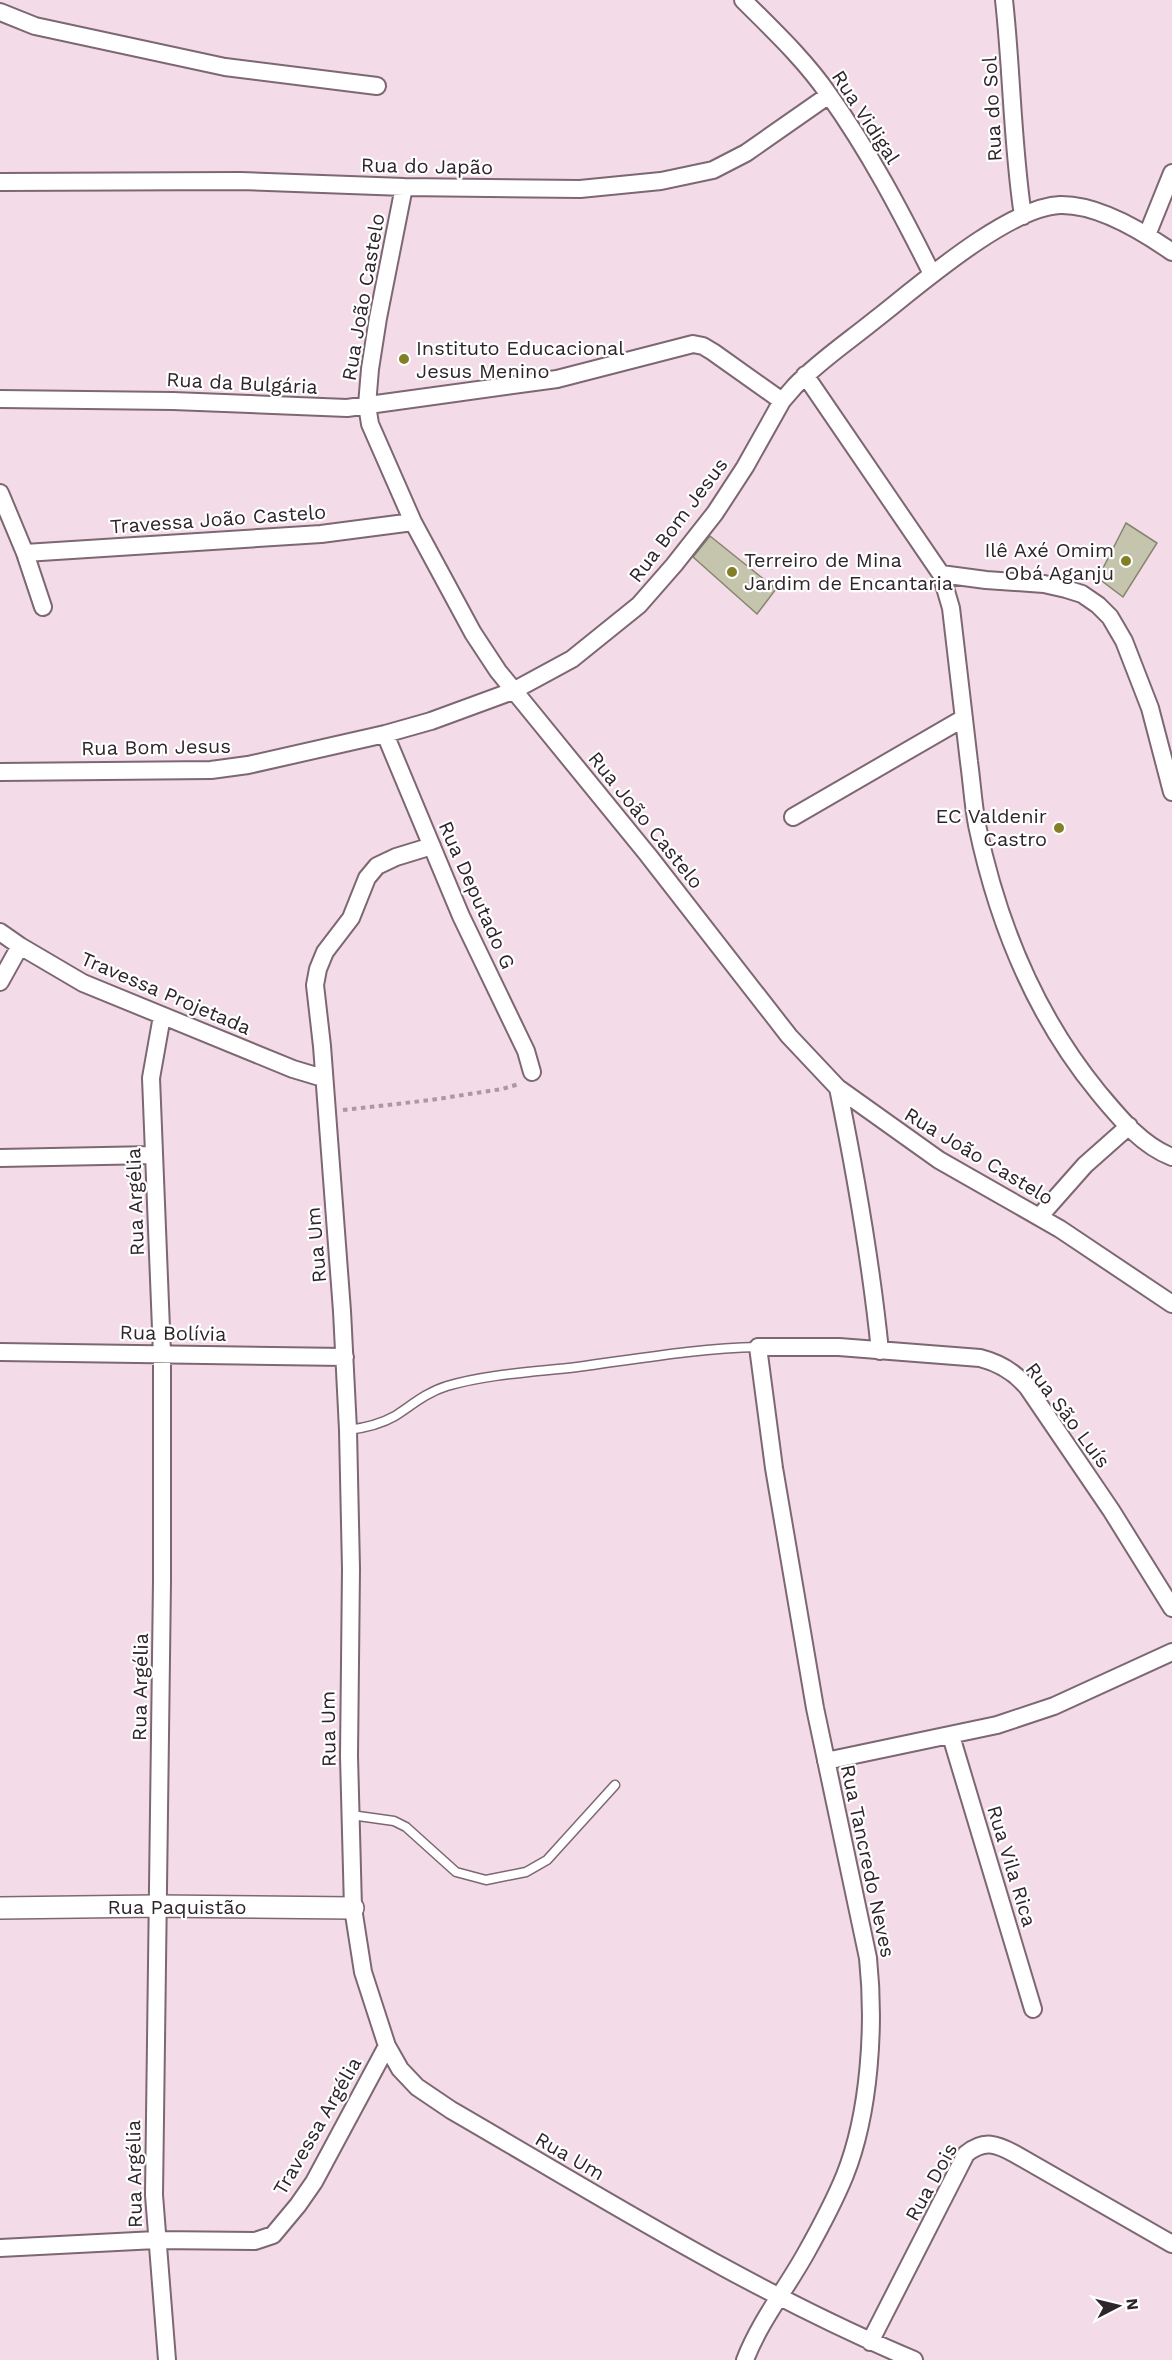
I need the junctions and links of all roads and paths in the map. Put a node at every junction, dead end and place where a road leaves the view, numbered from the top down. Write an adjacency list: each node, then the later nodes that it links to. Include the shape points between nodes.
1 (743, 0): 5 (street, Rua Vidigal)
2 (1004, 0): 9 (street, Rua do Sol, via 1014,151)
3 (0, 12): 4 (street, via 35,26 225,67)
4 (377, 86)
5 (829, 94): 8 (street, Rua do Japão, via 746,153 689,177 580,189); 12 (street, Rua Vidigal, via 868,155)
6 (1172, 173): 10 (street)
7 (0, 182): 8 (street, Rua do Japão, via 240,181)
8 (404, 187): 16 (street, Rua João Castelo, via 378,318)
9 (1023, 216): 10 (street, Rua Bom Jesus, via 1060,205 1118,220); 12 (street, Rua Bom Jesus, via 981,239)
10 (1147, 235): 11 (street, Rua Bom Jesus)
11 (1172, 252)
12 (932, 274): 13 (street, Rua Bom Jesus)
13 (805, 375): 15 (street, Rua Bom Jesus); 20 (street)
14 (0, 399): 16 (street, Rua da Bulgária, via 326,408)
15 (782, 401): 16 (street, Rua da Bulgária, via 713,352 693,344 557,379); 22 (street, Rua Bom Jesus, via 715,513 639,605 572,659)
16 (367, 405): 18 (street, Rua João Castelo, via 379,447)
17 (0, 493): 19 (street)
18 (413, 522): 19 (street, Travessa João Castelo, via 321,534); 22 (street, Rua João Castelo, via 473,633)
19 (25, 553): 21 (street)
20 (941, 574): 23 (street, via 951,608); 26 (street, via 1055,586 1082,594 1110,616 1150,708)
21 (44, 607)
22 (513, 691): 24 (street, Rua Bom Jesus); 35 (street, Rua João Castelo, via 789,1036)
23 (964, 718): 27 (street); 37 (street, via 977,823 1002,919 1029,984 1059,1038)
24 (385, 734): 25 (street, Rua Bom Jesus, via 211,770); 28 (street, Rua Deputado G)
25 (0, 772)
26 (1172, 792)
27 (793, 817)
28 (432, 846): 33 (street, Rua Deputado G, via 526,1051); 34 (street, Rua Um, via 377,866 367,878 351,918 325,952 315,985)
29 (0, 932): 30 (street, Travessa Projetada)
30 (20, 946): 31 (street); 32 (street, Travessa Projetada, via 83,983)
31 (0, 982)
32 (162, 1016): 34 (street, Travessa Projetada); 38 (street, Rua Argélia, via 150,1078)
33 (532, 1072): 36 (path, via 523,1082 502,1089)
34 (323, 1078): 36 (street, Rua Um)
35 (838, 1088): 41 (street, Rua João Castelo, via 939,1160); 44 (street, via 872,1270)
36 (326, 1112): 47 (street, Rua Um)
37 (1129, 1126): 39 (street, via 1144,1142); 41 (street, via 1085,1165)
38 (154, 1155): 40 (street); 46 (street, Rua Argélia)
39 (1172, 1157)
40 (0, 1158)
41 (1039, 1217): 42 (street, Rua João Castelo)
42 (1172, 1304)
43 (758, 1347): 44 (street, Rua São Luís); 48 (lane, via 445,1386 394,1416 366,1428); 52 (street, Rua Tancredo Neves, via 776,1479)
44 (880, 1351): 49 (street, Rua São Luís, via 980,1358 995,1362 1018,1377 1111,1510)
45 (0, 1352): 46 (street, Rua Bolívia)
46 (162, 1354): 47 (street, Rua Bolívia); 55 (street, Rua Argélia)
47 (345, 1357): 48 (street, Rua Um)
48 (348, 1430): 54 (street, Rua Um)
49 (1172, 1608)
50 (1172, 1652): 51 (street, via 1054,1706)
51 (951, 1736): 52 (street); 58 (street, Rua Vila Rica)
52 (826, 1761): 63 (street, Rua Tancredo Neves, via 868,1958 872,1996 870,2049 857,2134 846,2173 806,2254)
53 (615, 1785): 54 (lane, via 547,1860 526,1872 486,1880 456,1872 394,1821)
54 (351, 1815): 57 (street, Rua Um)
55 (156, 1906): 56 (street, Rua Paquistão); 57 (street, Rua Paquistão); 60 (street, Rua Argélia)
56 (0, 1908)
57 (353, 1908): 59 (street, Rua Um, via 363,1972)
58 (1033, 2009)
59 (387, 2046): 60 (street, Travessa Argélia, via 314,2182 273,2235 255,2241); 63 (street, Rua Um, via 400,2069 417,2087 451,2110)
60 (156, 2240): 62 (street, Travessa Argélia); 65 (street, Rua Argélia)
61 (1172, 2244): 64 (street, Rua Dois, via 1015,2154 997,2145 982,2144 966,2154)
62 (0, 2248)
63 (777, 2298): 64 (street, Rua Um); 66 (street, Rua Tancredo Neves)
64 (870, 2342): 67 (street, Rua Um)
65 (167, 2360)
66 (745, 2360)
67 (914, 2360)

